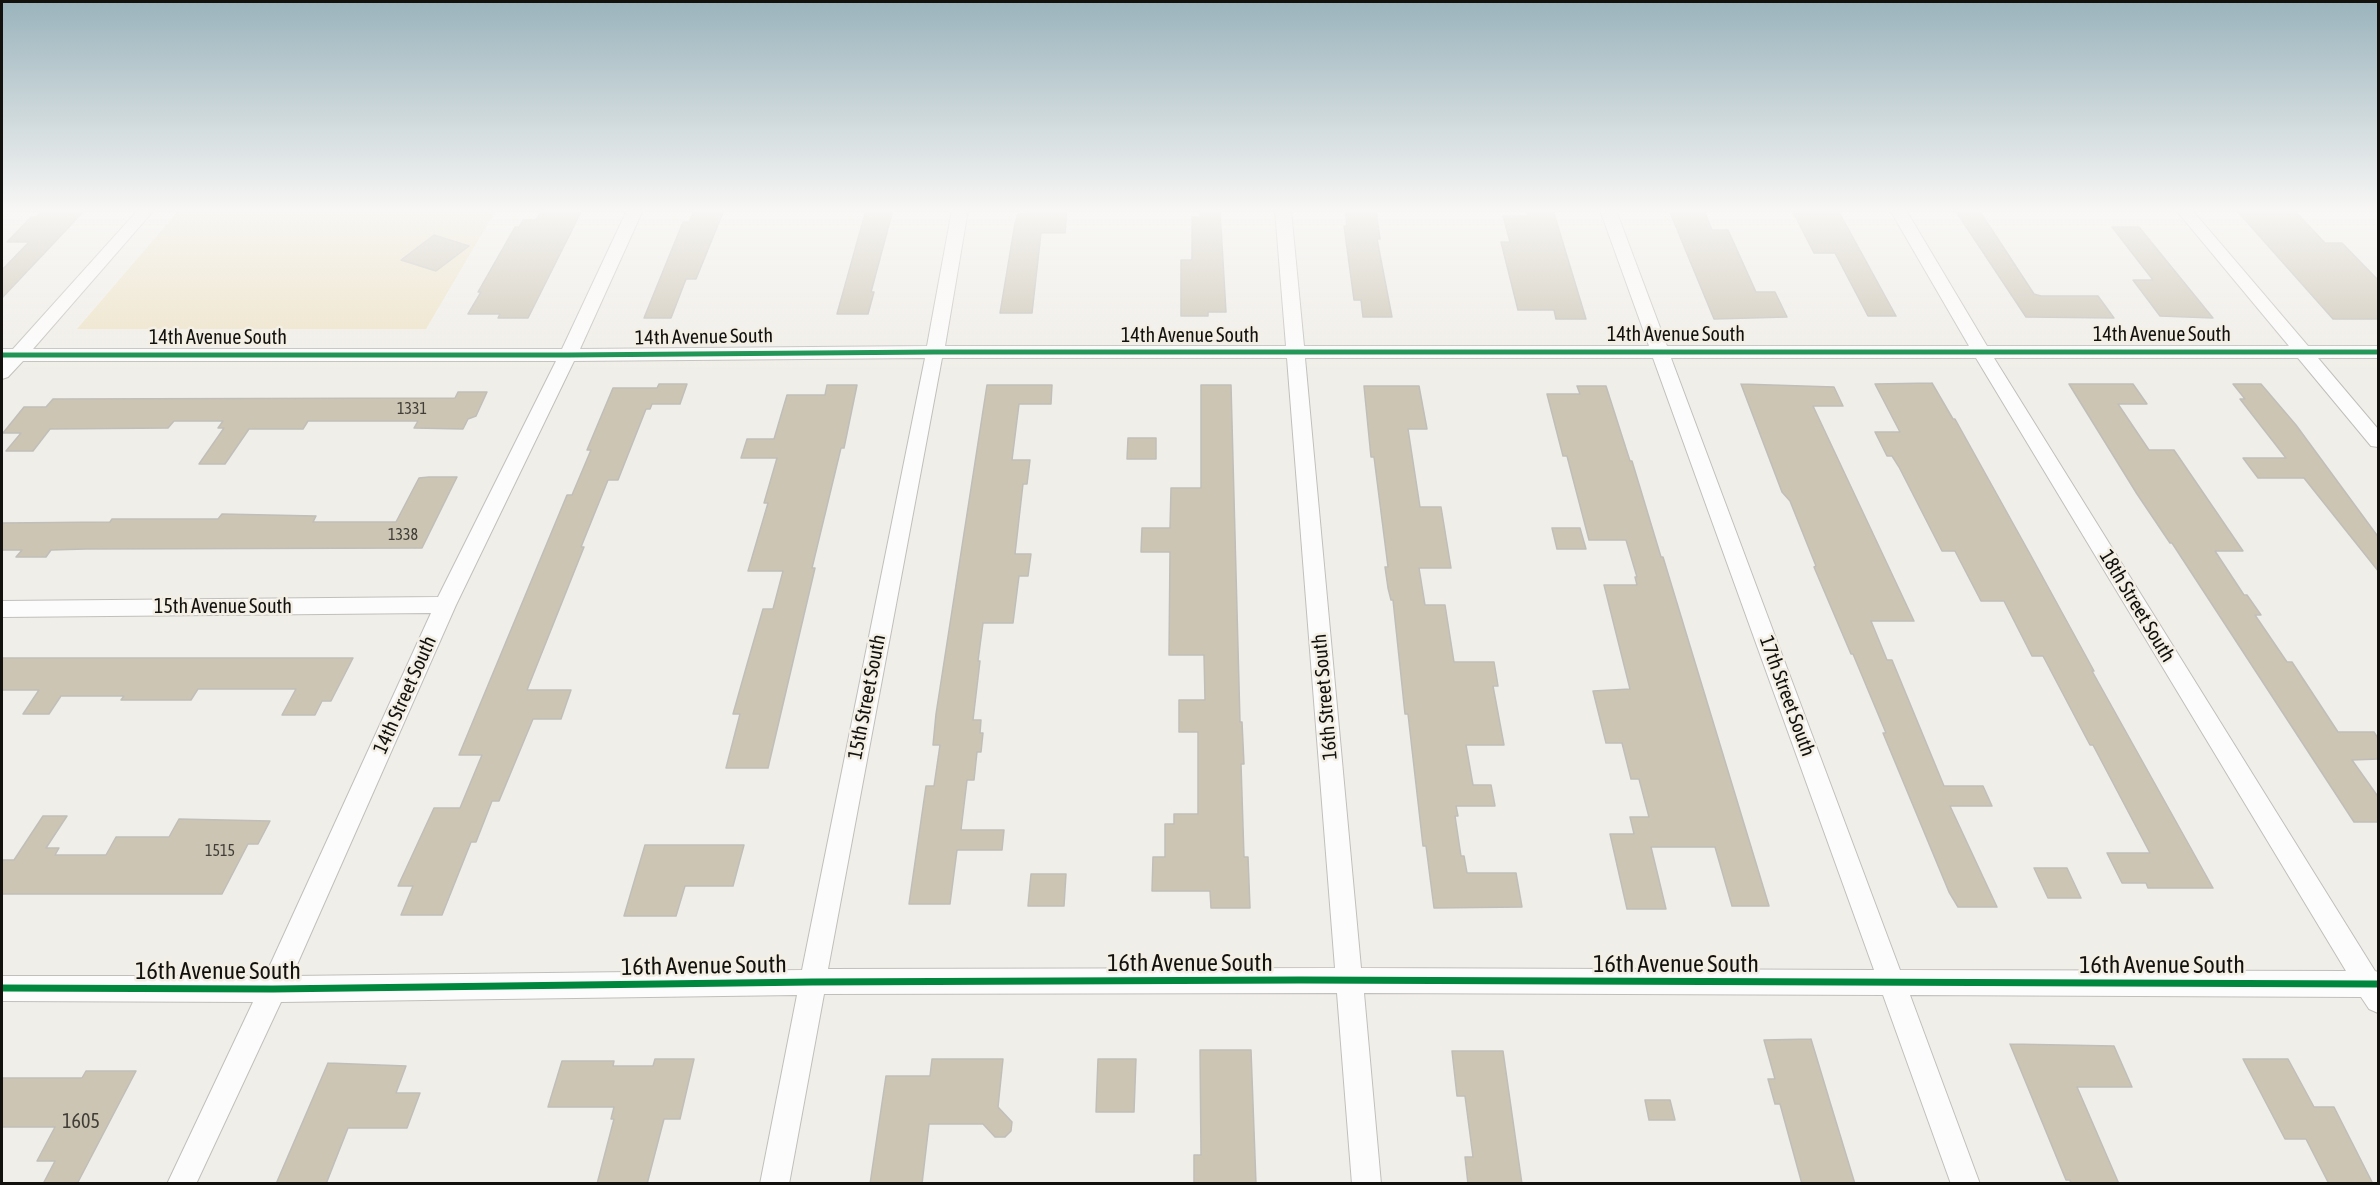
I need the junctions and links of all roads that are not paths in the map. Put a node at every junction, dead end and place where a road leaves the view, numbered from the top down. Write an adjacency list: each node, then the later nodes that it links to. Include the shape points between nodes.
1 (94, 265): 14 (street)
2 (609, 265): 15 (street, 14th Street South)
3 (950, 265): 10 (street, 15th Street South)
4 (1287, 265): 13 (street, 16th Street South)
5 (1628, 265): 8 (street, 17th Street South)
6 (1931, 265): 9 (street, 18th Street South)
7 (2230, 265): 11 (street)
8 (1660, 351): 9 (street, 14th Avenue South); 13 (street, 14th Avenue South); 22 (street, 17th Street South)
9 (1982, 351): 11 (street, 14th Avenue South); 24 (street, 18th Street South)
10 (934, 352): 13 (street, 14th Avenue South); 15 (street, 14th Avenue South); 21 (street, 15th Street South)
11 (2302, 352): 12 (street, 14th Avenue South); 17 (street)
12 (2379, 352)
13 (1294, 353): 20 (street, 16th Street South)
14 (9, 355): 15 (street, 14th Avenue South); 16 (street)
15 (568, 355): 18 (street, 14th Street South)
16 (2, 373)
17 (2379, 441)
18 (446, 605): 19 (street, 15th Avenue South); 25 (street, 14th Street South)
19 (2, 609)
20 (1349, 980): 21 (street, 16th Avenue South); 22 (street, 16th Avenue South); 28 (street, 16th Street South)
21 (812, 982): 25 (street, 16th Avenue South); 27 (street, 15th Street South)
22 (1893, 982): 24 (street, 16th Avenue South); 29 (street, 17th Street South)
23 (2, 988): 25 (street, 16th Avenue South)
24 (2375, 989)
25 (273, 990): 26 (street, 14th Street South)
26 (181, 1184)
27 (774, 1184)
28 (1367, 1184)
29 (1966, 1184)

